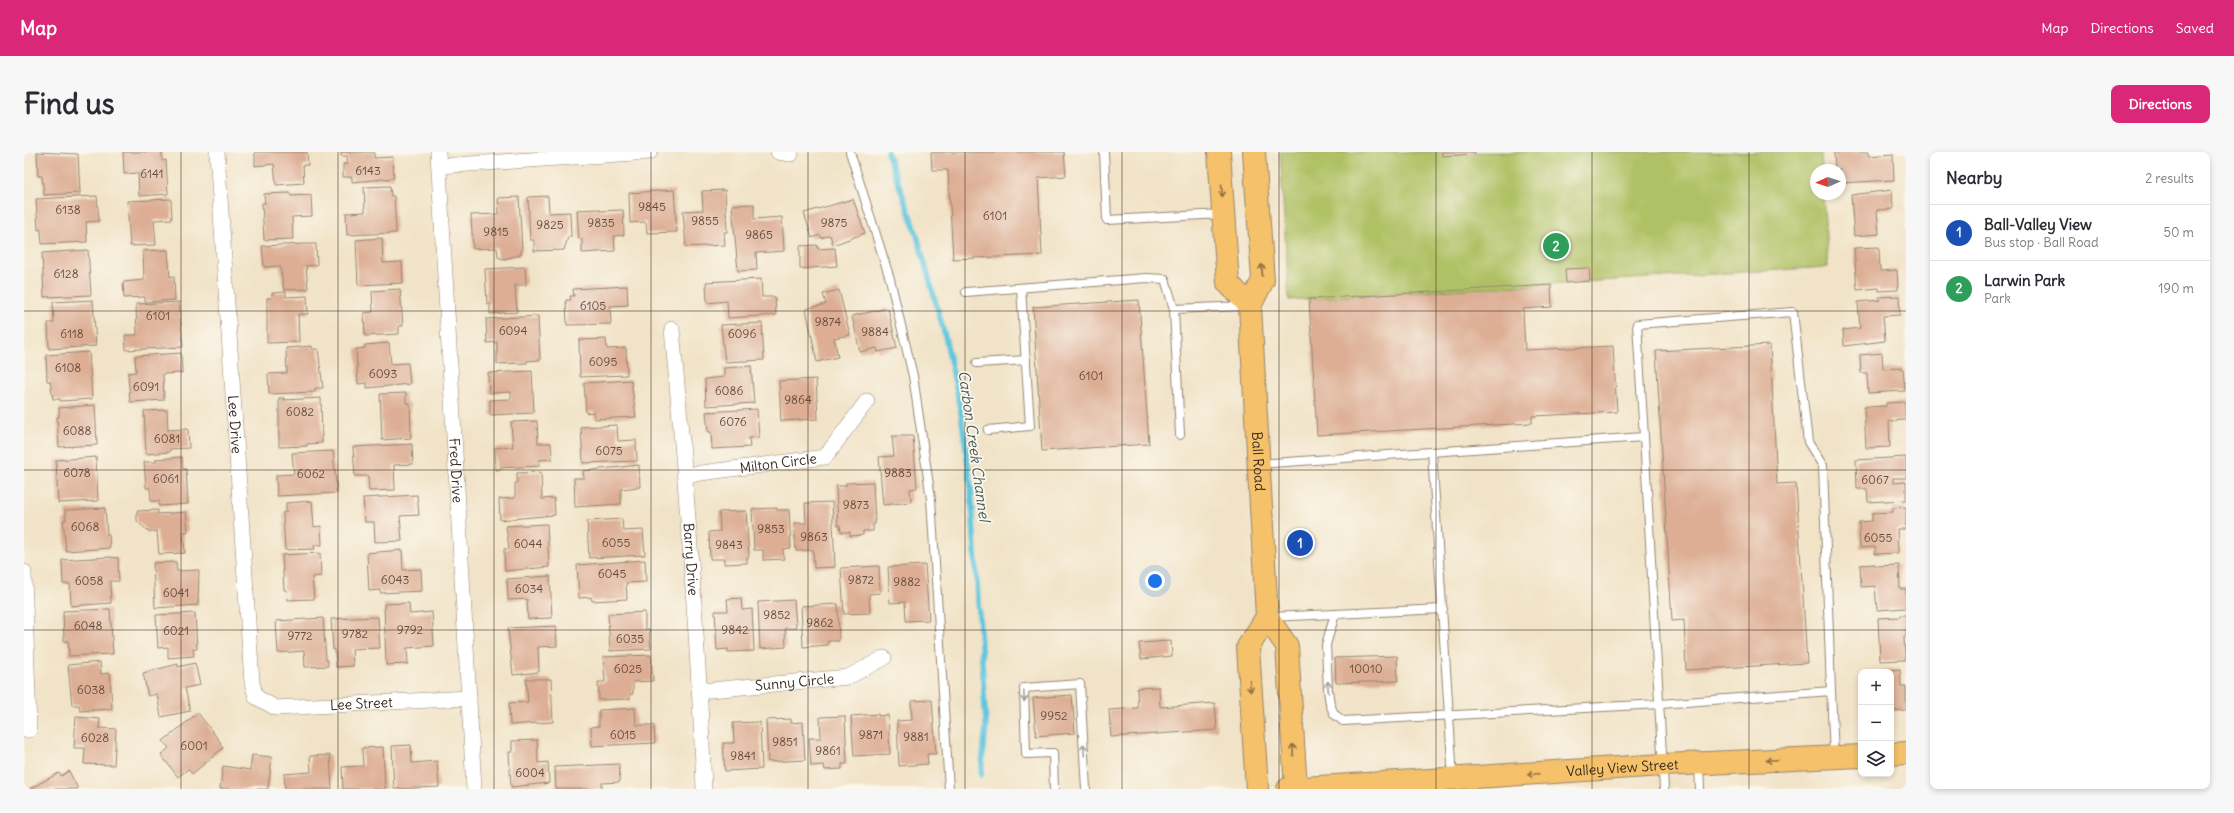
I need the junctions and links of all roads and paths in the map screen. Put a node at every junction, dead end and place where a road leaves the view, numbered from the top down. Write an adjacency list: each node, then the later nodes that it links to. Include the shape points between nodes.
1 (217, 152): 30 (street, Lee Drive, via 251,676)
2 (650, 152): 7 (street)
3 (850, 152): 44 (lane, via 890,279 913,376 931,500)
4 (1104, 152): 8 (lane, via 1107,220)
5 (1219, 152): 8 (main road, one-way to 8)
6 (1254, 152): 11 (main road, Ball Road, one-way to 6, via 1263,280)
7 (438, 159): 31 (street, Fred Drive)
8 (1224, 214): 11 (main road, via 1228,283)
9 (1020, 288): 10 (lane); 12 (lane, via 1146,278 1165,279); 14 (lane)
10 (966, 292)
11 (1250, 306): 12 (lane); 21 (main road, Ball Road)
12 (1174, 309): 18 (lane)
13 (672, 329): 22 (street, Barry Drive)
14 (1026, 360): 15 (lane); 17 (lane, via 1030,426)
15 (977, 363)
16 (867, 401): 22 (street, Milton Circle, via 825,457)
17 (988, 430)
18 (1180, 435)
19 (1644, 437): 20 (lane); 29 (lane, via 1637,324 1793,312 1808,442 1823,466); 32 (lane)
20 (1432, 452): 21 (lane); 24 (lane)
21 (1258, 464): 26 (main road, Ball Road)
22 (685, 475): 28 (street, Barry Drive)
23 (24, 572): 34 (street)
24 (1443, 609): 25 (lane); 33 (lane)
25 (1335, 614): 26 (lane); 33 (lane, one-way to 25, via 1343,721 1334,714 1328,690 1326,645)
26 (1266, 617): 47 (main road, one-way to 47, via 1248,647); 49 (main road, one-way to 26, via 1286,646)
27 (884, 658): 28 (street, Sunny Circle, via 848,677)
28 (700, 690): 43 (street, Barry Drive)
29 (1831, 691): 32 (lane); 38 (lane)
30 (256, 697): 31 (street, Lee Street, via 276,708)
31 (470, 698): 42 (street, Fred Drive)
32 (1660, 704): 33 (lane); 40 (lane)
33 (1450, 716): 41 (lane)
34 (26, 730)
35 (1906, 753): 36 (main road)
36 (1894, 754)
37 (1858, 756): 38 (main road, Valley View Street)
38 (1834, 757): 39 (main road, Valley View Street, one-way to 39)
39 (1699, 763): 40 (main road, Valley View Street); 51 (lane)
40 (1663, 765): 41 (main road, Valley View Street, one-way to 41); 50 (lane)
41 (1453, 779): 49 (main road, Valley View Street)
42 (474, 789)
43 (704, 789)
44 (949, 789)
45 (1054, 789): 46 (lane, one-way to 45, via 1080,684 1024,688 1026,754 1053,753)
46 (1086, 789)
47 (1257, 789)
48 (1288, 789): 49 (main road, Valley View Street)
49 (1296, 789)
50 (1664, 789)
51 (1700, 789)

